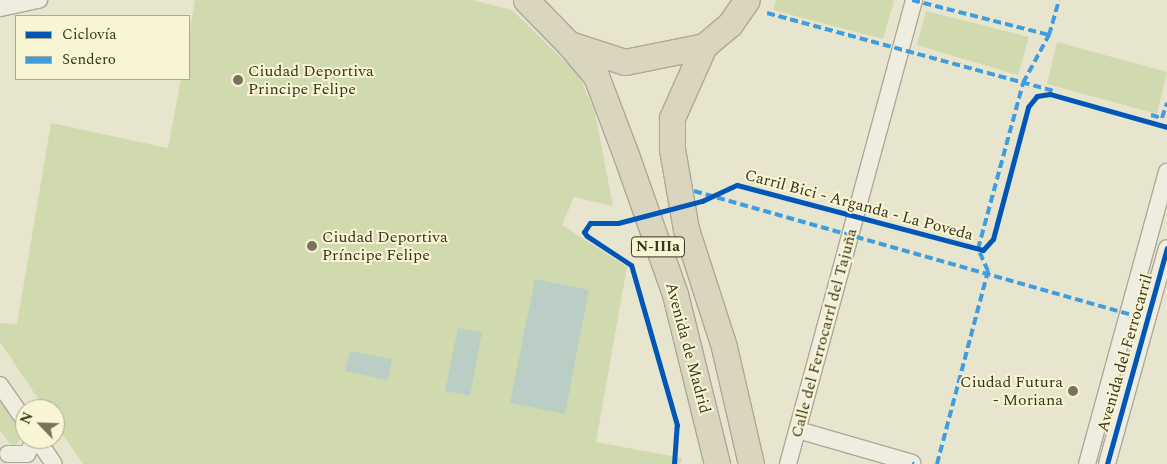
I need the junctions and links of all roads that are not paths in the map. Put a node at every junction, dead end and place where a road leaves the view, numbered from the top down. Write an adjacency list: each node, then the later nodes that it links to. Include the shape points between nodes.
1 (39, 0): 5 (street)
2 (525, 0): 6 (highway, N-IIIa)
3 (747, 0): 7 (highway, N-IIIa, via 730,24)
4 (914, 0): 12 (street, Calle del Ferrocarrl del Tajuña)
5 (0, 8)
6 (569, 44): 7 (highway, N-IIIa, via 625,62); 18 (highway, Avenida de Madrid / N-IIIa, via 596,76 626,155 674,294)
7 (704, 46): 19 (highway, Avenida de Madrid / N-IIIa, via 675,110 672,148 686,229 724,347)
8 (1167, 172): 21 (street, Avenida del Ferrocarril)
9 (1167, 248): 22 (street, Avenida del Ferrocarril)
10 (0, 385): 11 (street)
11 (15, 407)
12 (798, 430): 16 (street); 20 (street, Calle del Ferrocarrl del Tajuña)
13 (30, 449): 15 (street, via 27,454)
14 (43, 449): 17 (street)
15 (8, 453)
16 (912, 463)
17 (54, 464)
18 (717, 464)
19 (751, 464)
20 (788, 464)
21 (1087, 464)
22 (1107, 464)

